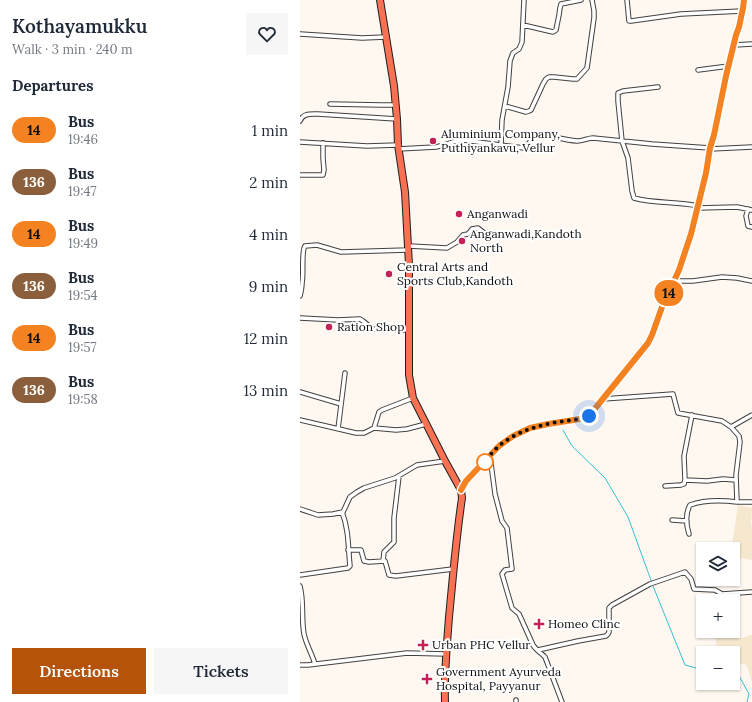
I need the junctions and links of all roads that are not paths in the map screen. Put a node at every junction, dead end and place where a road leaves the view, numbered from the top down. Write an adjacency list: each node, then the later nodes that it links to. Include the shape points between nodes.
1 (380, 0): 10 (highway)
2 (524, 0): 8 (street)
3 (581, 0): 8 (street, via 561,4 554,32)
4 (592, 0): 18 (street, via 594,18 587,68 573,79 546,79 529,111)
5 (627, 0): 7 (street, via 629,21 681,14)
6 (744, 0): 7 (main road)
7 (742, 11): 12 (main road)
8 (523, 25): 18 (street, via 521,46 513,53 510,61)
9 (300, 34): 10 (street)
10 (386, 37): 17 (highway)
11 (752, 44): 12 (street)
12 (734, 45): 13 (main road)
13 (729, 66): 14 (street); 27 (main road)
14 (698, 70)
15 (658, 87): 21 (street, via 623,91 618,94)
16 (330, 104): 17 (street)
17 (396, 105): 19 (highway)
18 (505, 106): 24 (street)
19 (397, 119): 20 (street, via 305,114); 25 (highway)
20 (300, 121)
21 (622, 141): 24 (street, via 593,138 577,141 535,134 524,148); 27 (street); 29 (street, via 628,158 634,198)
22 (300, 142): 23 (street)
23 (323, 143): 25 (street); 28 (street, via 323,175)
24 (501, 145): 25 (street, via 463,140 436,147)
25 (398, 147): 33 (highway, via 406,192)
26 (752, 147): 27 (street)
27 (710, 148): 29 (main road)
28 (300, 175)
29 (698, 207): 30 (street, via 737,207); 36 (main road)
30 (750, 210): 31 (street, via 746,216 748,226)
31 (752, 227)
32 (497, 236): 33 (street, via 488,236 478,228 472,229 447,248)
33 (408, 248): 34 (street, via 341,252 317,245 305,246); 39 (highway)
34 (301, 250): 37 (street)
35 (752, 280): 36 (street, via 722,277)
36 (674, 281): 43 (main road, via 648,343)
37 (300, 296)
38 (300, 318): 39 (street, via 360,319 373,329)
39 (410, 330): 42 (highway, via 409,375)
40 (345, 373): 44 (street)
41 (300, 392): 44 (street)
42 (413, 398): 48 (highway); 50 (street, via 379,412)
43 (603, 399): 46 (street, via 673,394 678,413); 52 (main road, via 589,416 530,428 513,436)
44 (341, 404): 51 (street)
45 (752, 414): 49 (street)
46 (692, 415): 49 (street, via 722,421); 55 (street, via 684,456)
47 (300, 420): 51 (street)
48 (426, 424): 50 (street, via 396,430); 53 (highway)
49 (731, 427): 56 (street, via 739,436 740,442)
50 (374, 428): 51 (street, via 361,434)
51 (338, 429)
52 (490, 456): 58 (main road, via 466,481); 72 (street, via 495,494 502,521 507,528 512,569 505,570 502,574 512,608 519,614 533,645)
53 (445, 461): 54 (street, via 417,465); 58 (highway)
54 (399, 476): 62 (street, via 357,492 350,497); 67 (street, via 394,542 384,552)
55 (685, 480): 56 (street); 57 (street, via 681,485)
56 (736, 480): 59 (street)
57 (664, 486)
58 (461, 490): 68 (highway)
59 (737, 502): 60 (street); 64 (street, via 718,500 695,503 687,510)
60 (752, 502)
61 (300, 509): 62 (street, via 318,515)
62 (342, 512): 66 (street, via 349,543)
63 (672, 520): 64 (street)
64 (686, 521): 65 (street)
65 (689, 534)
66 (348, 550): 67 (street, via 361,550 364,561); 69 (street, via 348,568)
67 (383, 561): 68 (street, via 389,575 396,576)
68 (453, 569): 73 (highway)
69 (300, 575)
70 (300, 586): 74 (street, via 304,634)
71 (752, 592): 72 (street, via 722,594 715,590 694,589 691,579 685,572 652,583 610,607 609,632 606,636)
72 (538, 650): 77 (street, via 545,657)
73 (446, 654): 74 (street, via 407,653); 76 (highway)
74 (315, 664): 75 (street)
75 (300, 665)
76 (445, 702)
77 (562, 702)

